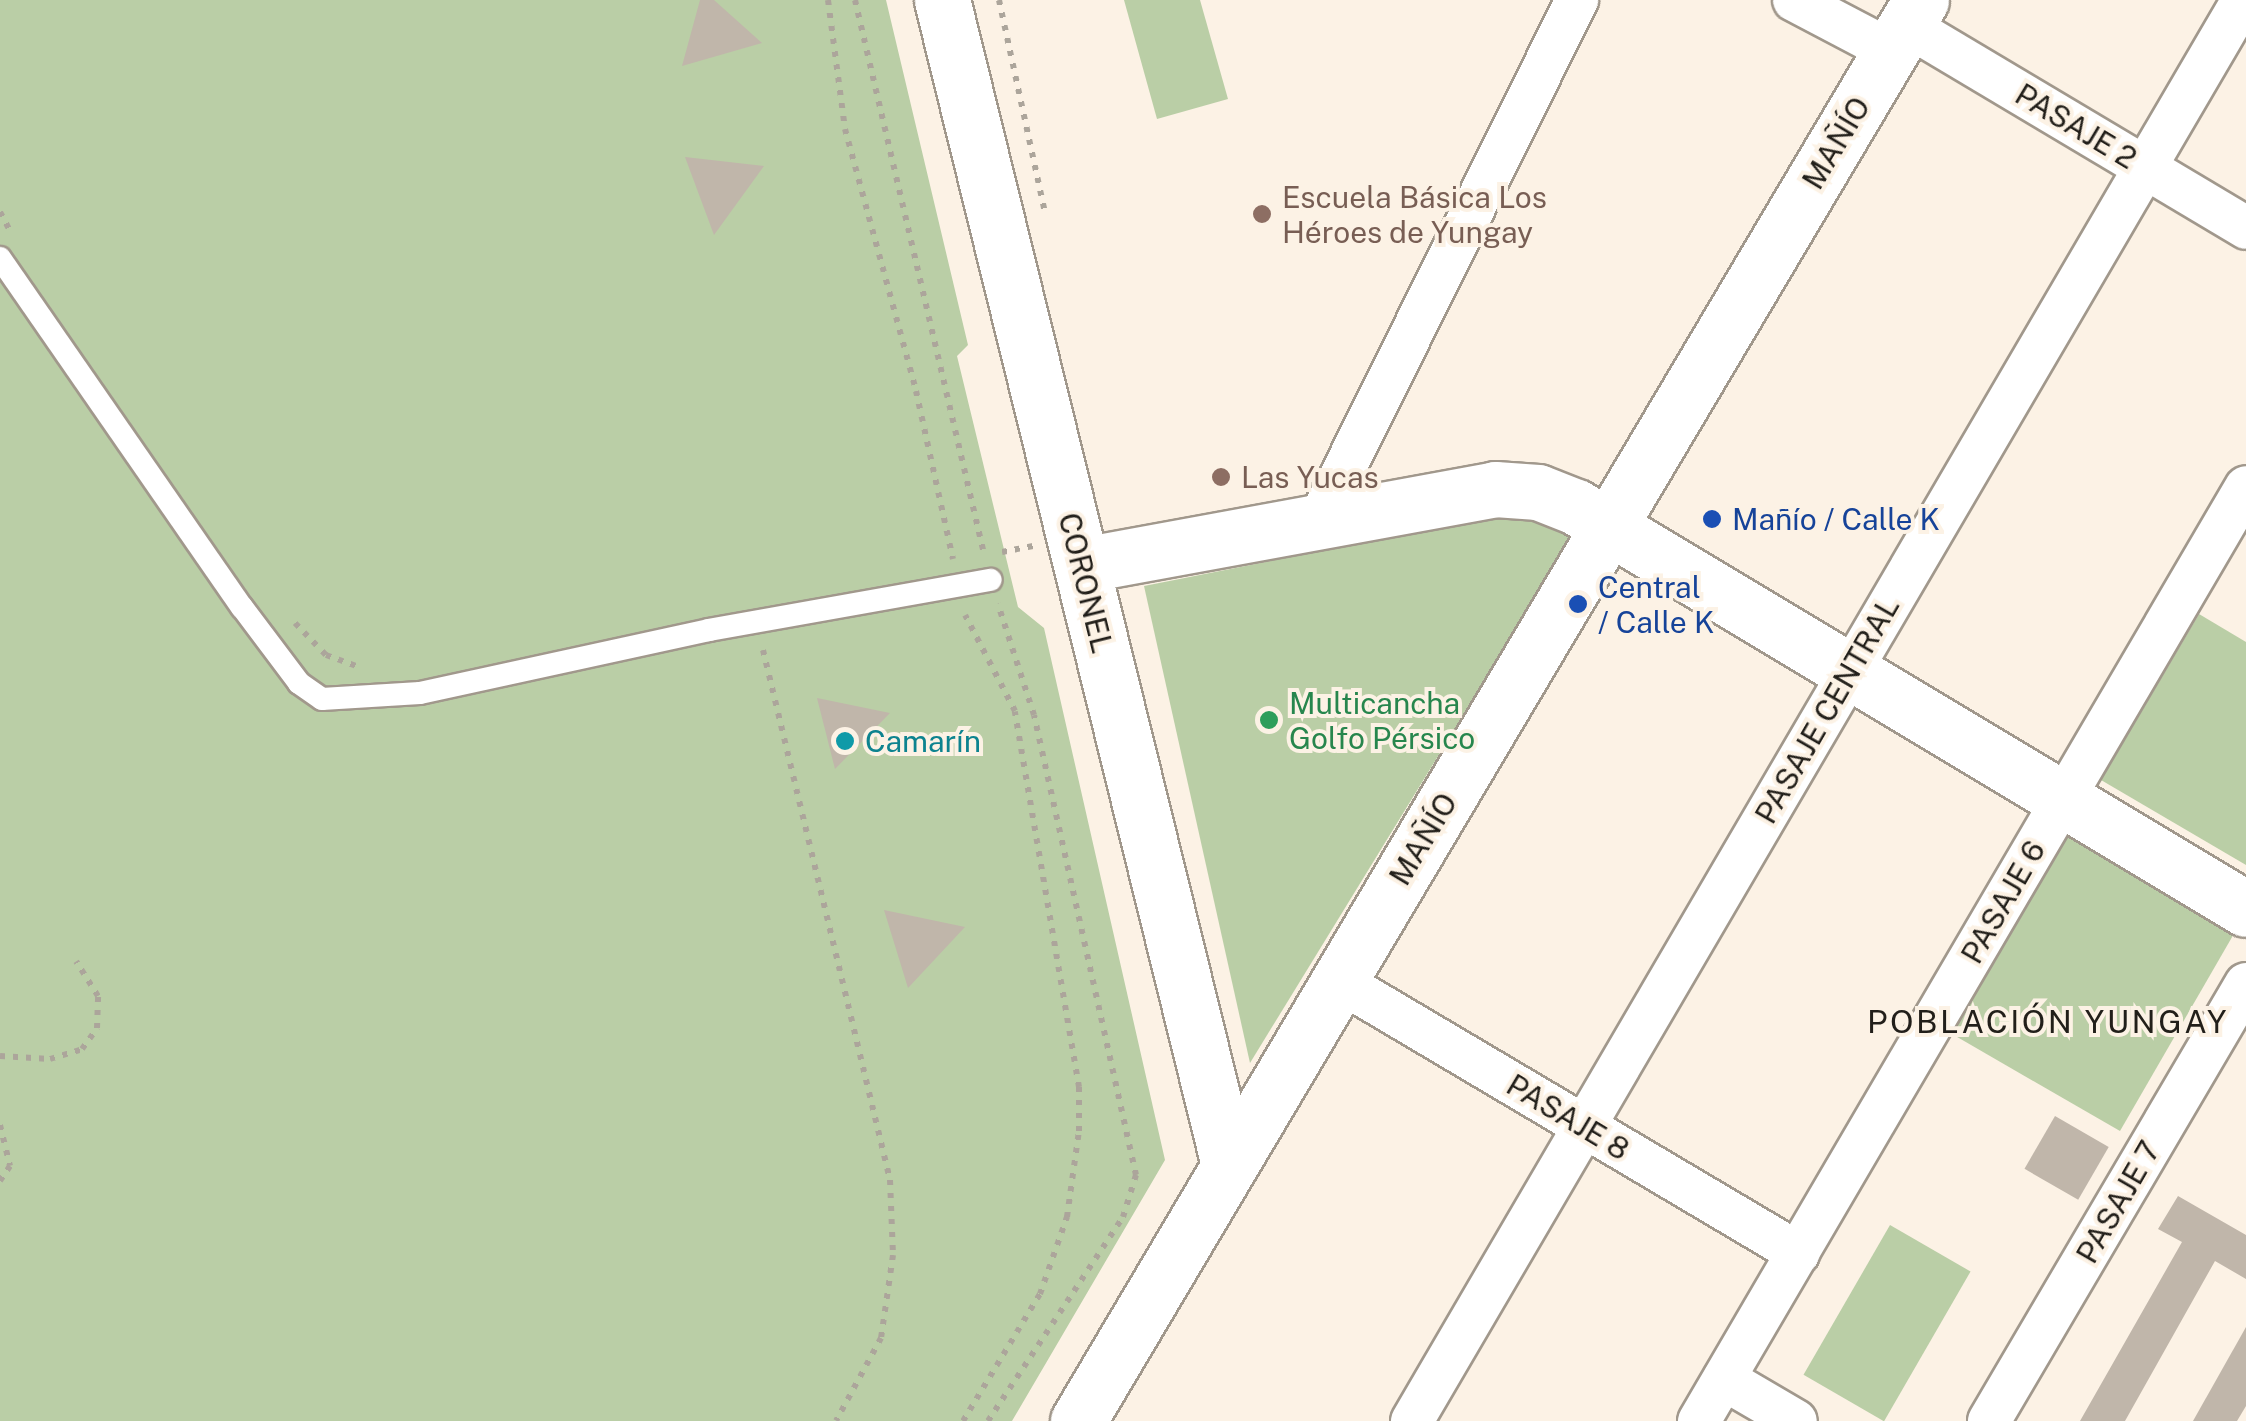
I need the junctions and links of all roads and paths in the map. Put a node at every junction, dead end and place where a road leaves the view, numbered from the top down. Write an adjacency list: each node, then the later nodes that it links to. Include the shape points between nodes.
1 (828, 0): 18 (path, via 844,130)
2 (855, 0): 16 (path)
3 (942, 0): 17 (street, CORONEL)
4 (1577, 0): 14 (street)
5 (1794, 0): 7 (street, PASAJE 2)
6 (2243, 0): 8 (street, PASAJE CENTRAL)
7 (1906, 25): 8 (street, PASAJE 2); 15 (street, MAÑÍO)
8 (2145, 167): 10 (street, PASAJE 2); 25 (street, PASAJE CENTRAL)
9 (0, 212): 11 (path)
10 (2246, 228)
11 (14, 238)
12 (0, 258): 23 (lane, via 242,607 299,683 322,699 420,692)
13 (2246, 487): 26 (street, PASAJE 6)
14 (1318, 522): 15 (street, via 1517,488 1558,498); 17 (street)
15 (1607, 527): 25 (street); 29 (street, MAÑÍO)
16 (984, 555): 17 (path); 18 (path); 20 (path)
17 (1058, 555): 34 (street, CORONEL)
18 (954, 561): 19 (path); 21 (path)
19 (936, 565)
20 (991, 580): 21 (lane); 40 (path, via 1034,715 1136,1175 1123,1217)
21 (957, 586): 23 (lane); 39 (path, via 960,606 1014,711 1079,1116 1075,1174 1055,1256 1022,1330)
22 (281, 610): 24 (path, via 326,655)
23 (756, 622): 38 (path, via 890,1180 893,1256 881,1338)
24 (364, 668)
25 (1850, 672): 26 (street); 33 (street, PASAJE CENTRAL)
26 (2063, 800): 27 (street); 36 (street, PASAJE 6)
27 (2246, 908)
28 (76, 962): 31 (path, via 98,996 97,1028 82,1049 50,1058)
29 (1339, 981): 33 (street, PASAJE 8); 34 (street, MAÑÍO)
30 (2246, 984): 45 (street, PASAJE 7)
31 (0, 1056)
32 (0, 1125): 35 (path, via 10,1166)
33 (1584, 1126): 36 (street, PASAJE 8); 42 (street, PASAJE CENTRAL)
34 (1229, 1166): 41 (street, MAÑÍO)
35 (0, 1181)
36 (1798, 1253): 37 (street, PASAJE 6)
37 (1724, 1379): 43 (street, PASAJE 6); 44 (street)
38 (836, 1421)
39 (963, 1421)
40 (988, 1421)
41 (1078, 1421)
42 (1412, 1421)
43 (1700, 1421)
44 (1796, 1421)
45 (1989, 1421)

